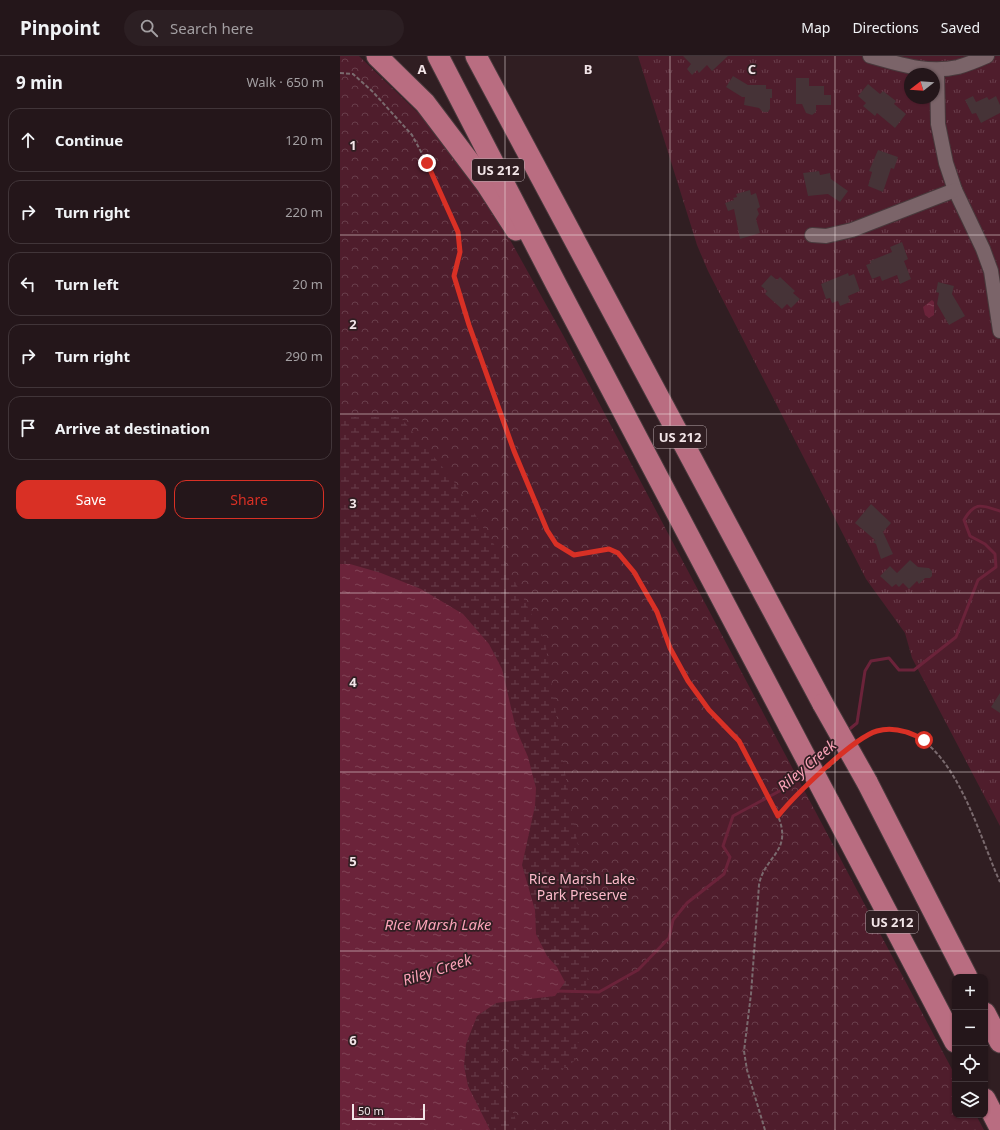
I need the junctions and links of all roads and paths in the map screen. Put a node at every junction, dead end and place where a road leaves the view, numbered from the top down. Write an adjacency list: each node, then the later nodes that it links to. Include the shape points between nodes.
1 (377, 56): 14 (highway, via 425,103 487,185 514,228)
2 (438, 56): 14 (highway, US 212)
3 (476, 56): 11 (highway, US 212)
4 (493, 56): 11 (highway, via 528,136)
5 (870, 56): 7 (street)
6 (987, 56): 8 (street, via 959,67)
7 (921, 68)
8 (940, 70)
9 (340, 73): 20 (path, via 352,74 374,92 412,135 452,218 458,232 460,252 454,276 514,451 547,530 556,544 574,555 609,549 618,553 634,572 657,612 670,648 688,681 709,710 739,741)
10 (939, 104): 12 (street, via 940,136)
11 (537, 171): 22 (highway, US 212, bridge, via 867,782)
12 (955, 190): 13 (street, via 852,230 832,235); 15 (street, via 991,272)
13 (812, 235)
14 (556, 284): 24 (highway, US 212, bridge)
15 (1000, 331)
16 (856, 743): 21 (path, via 879,731 900,730 924,740 934,748 967,800)
17 (840, 757): 18 (path)
18 (823, 772)
19 (806, 787): 20 (path)
20 (778, 816): 28 (path, via 783,837 777,852 760,877 751,994 744,1044 747,1070)
21 (1000, 882)
22 (965, 974)
23 (988, 1019): 25 (highway)
24 (952, 1036)
25 (1000, 1042)
26 (988, 1105): 27 (highway)
27 (1000, 1128)
28 (765, 1130)

